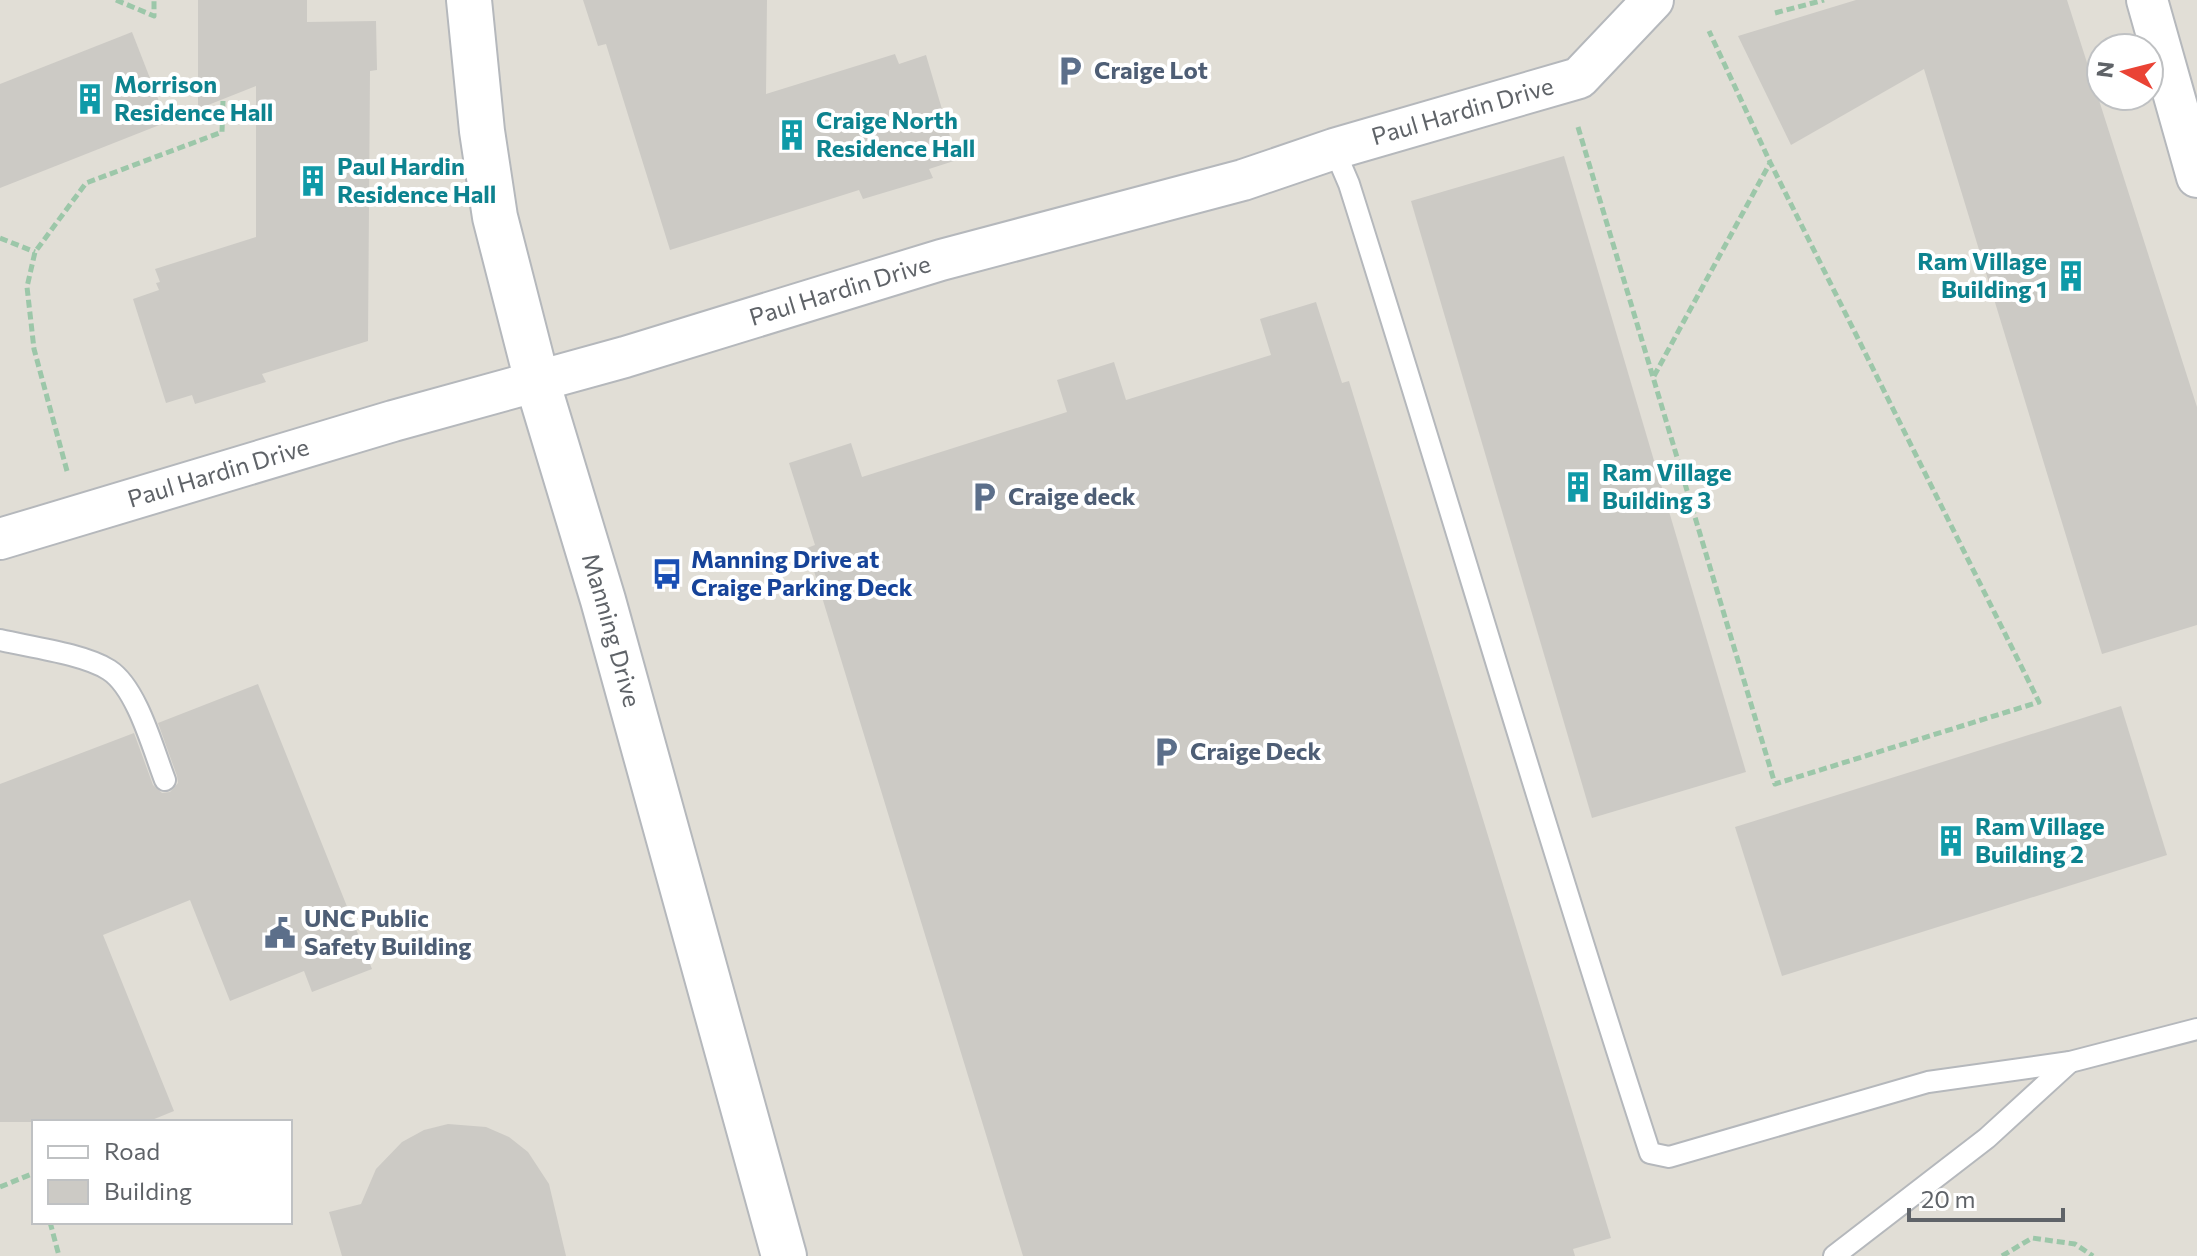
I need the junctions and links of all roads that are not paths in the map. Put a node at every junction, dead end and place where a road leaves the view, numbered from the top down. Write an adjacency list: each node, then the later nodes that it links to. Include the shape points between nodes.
1 (469, 0): 6 (street, Manning Drive, via 495,217)
2 (1653, 0): 4 (street, Paul Hardin Drive, via 1579,78)
3 (2147, 0): 5 (street)
4 (1334, 149): 6 (street, Paul Hardin Drive, via 1243,180 941,260); 11 (lane, via 1650,1153 1669,1157 1928,1082)
5 (2197, 177)
6 (537, 381): 7 (street, Paul Hardin Drive); 12 (street, Manning Drive, via 603,600)
7 (0, 539)
8 (0, 640): 9 (lane, via 110,671 131,697)
9 (165, 780)
10 (2197, 1029): 11 (lane)
11 (2070, 1062): 13 (lane, via 1987,1138)
12 (784, 1256)
13 (1834, 1256)

